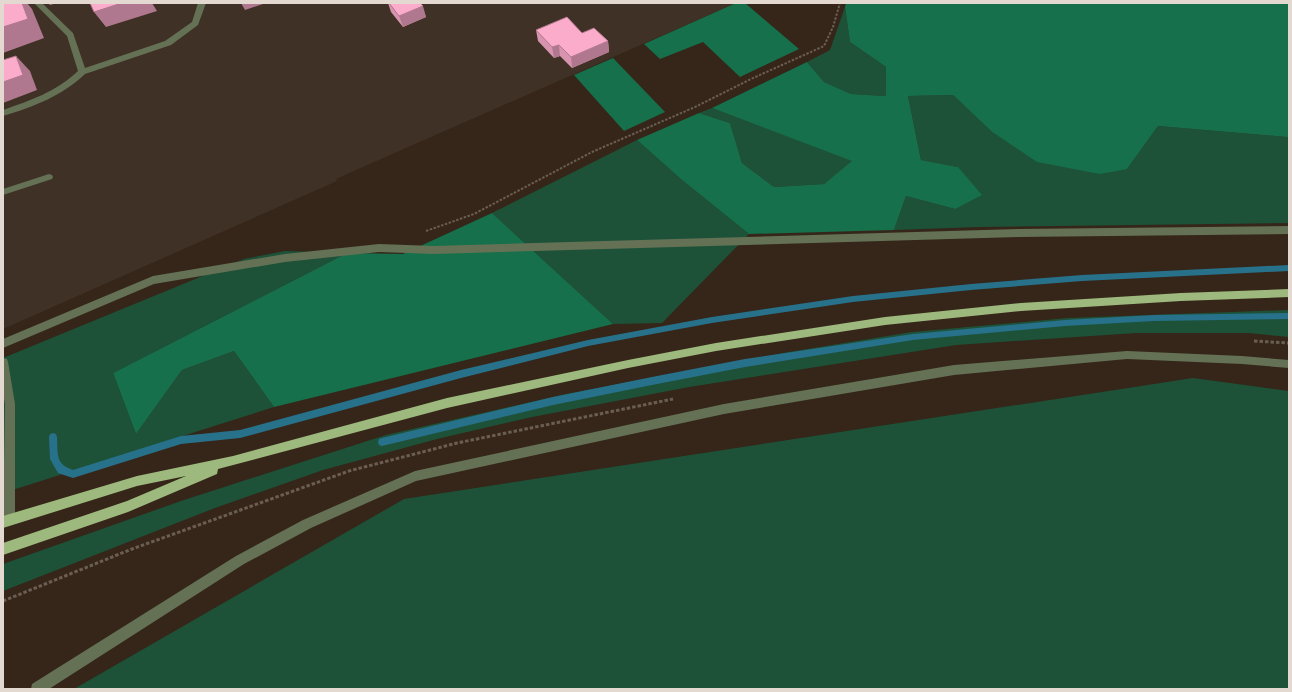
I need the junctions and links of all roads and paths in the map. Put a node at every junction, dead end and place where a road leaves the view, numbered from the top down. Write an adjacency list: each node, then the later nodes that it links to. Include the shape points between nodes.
1 (38, 3): 4 (lane, via 70,35)
2 (202, 3): 4 (lane, via 195,23 168,43)
3 (840, 3): 9 (path, via 824,46 592,152 474,214)
4 (82, 72): 5 (lane, via 71,84 55,94)
5 (3, 113)
6 (49, 177): 7 (lane)
7 (3, 192)
8 (1289, 230): 11 (lane, via 1019,233 434,250 379,248 285,258 153,280)
9 (422, 232)
10 (1289, 293): 14 (main road, via 1045,305 946,314 716,347 454,401)
11 (3, 344)
12 (3, 362): 15 (lane, via 10,404)
13 (1289, 364): 17 (lane, via 1127,355 954,370 724,409 415,476 307,524 240,560)
14 (233, 461): 15 (main road, via 137,481); 16 (main road, via 128,506)
15 (6, 521)
16 (3, 549)
17 (37, 689)

